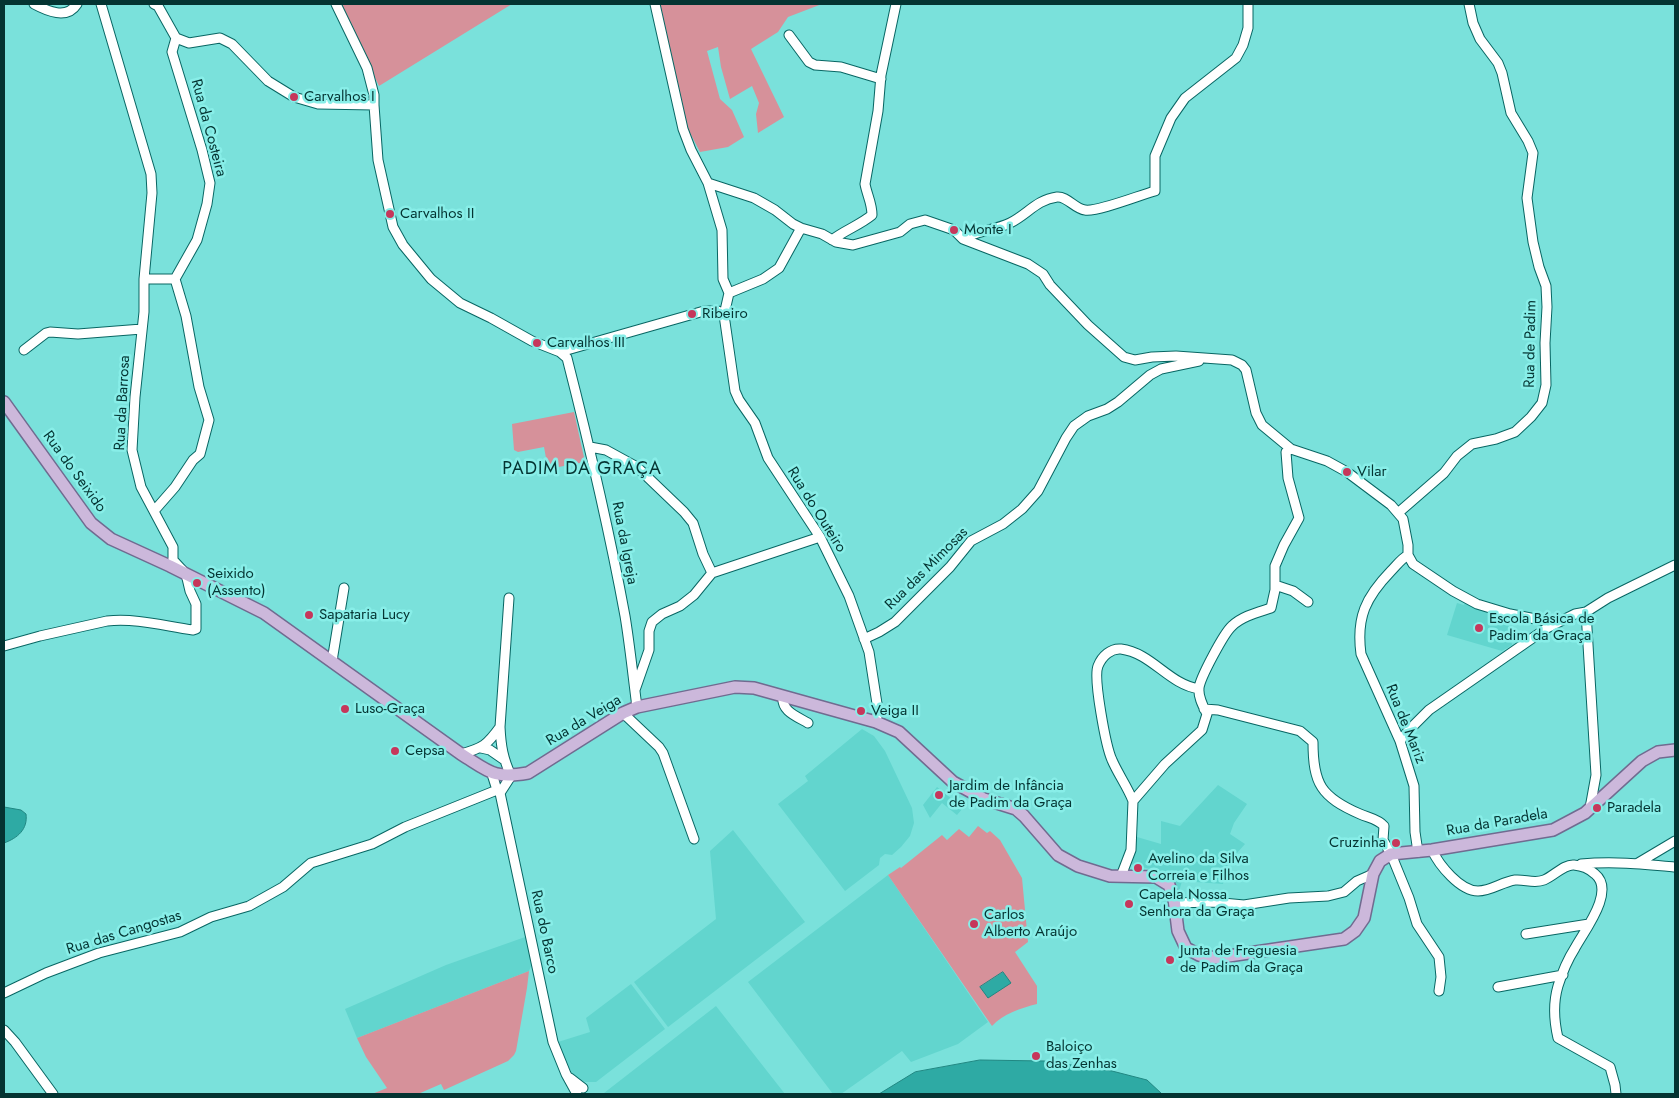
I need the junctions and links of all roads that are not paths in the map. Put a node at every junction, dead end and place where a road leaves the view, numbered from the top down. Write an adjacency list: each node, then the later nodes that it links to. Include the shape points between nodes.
1 (34, 4): 2 (street, via 54,13 75,8)
2 (77, 4)
3 (101, 4): 18 (street, Rua da Barrosa, via 151,174)
4 (154, 4): 11 (street)
5 (336, 4): 13 (street, via 367,68)
6 (656, 4): 14 (street, via 683,129)
7 (896, 4): 12 (street)
8 (1248, 4): 16 (street, via 1248,28 1236,58 1185,98 1171,118 1155,156 1155,191 1098,209 1084,210 1060,197 1043,200 1010,223)
9 (1469, 4): 30 (street, Rua de Padim, via 1480,39 1502,73 1511,113 1532,153 1527,198 1538,267 1546,286 1546,385 1542,403 1521,427 1496,439 1472,444 1457,456 1444,474)
10 (788, 35): 12 (street, via 814,65 841,67)
11 (176, 38): 13 (street, via 189,43 220,38 232,44 268,81 294,97 318,104); 19 (street, Rua da Costeira, via 172,52 210,183 197,240)
12 (880, 79): 17 (street, via 878,111 865,184 872,215)
13 (374, 106): 24 (street, via 378,160 393,227 403,245 432,279 460,303 532,342)
14 (708, 183): 15 (street, via 754,198); 20 (street, via 722,230 724,279)
15 (801, 228): 17 (street); 20 (street, via 779,268 763,279)
16 (963, 239): 17 (street, via 954,230 925,220 910,224 900,232 853,245); 25 (street, via 1028,264 1042,274 1088,325 1124,357 1135,360 1176,356)
17 (832, 240)
18 (144, 279): 19 (street); 22 (street, Rua da Barrosa)
19 (175, 279): 29 (street, via 209,420 200,454)
20 (729, 293): 21 (street)
21 (724, 315): 24 (street, via 718,311 704,311); 31 (street, Rua do Outeiro, via 739,400 755,423 768,458)
22 (142, 328): 23 (street, via 78,334 46,332); 29 (street, Rua da Barrosa, via 132,450 141,487)
23 (24, 350)
24 (560, 352): 27 (street, Rua da Igreja, via 567,358)
25 (1212, 359): 28 (street, via 1232,360 1242,365 1262,425); 42 (street, Rua das Mimosas, via 1150,375 1118,402 1074,426 1038,491 1022,509 1003,524 971,541 895,622)
26 (4, 402): 35 (main road, Rua do Seixido, via 91,523 111,539)
27 (590, 448): 34 (street, via 606,450 637,467 684,512 692,523); 46 (street, Rua da Igreja, via 625,618)
28 (1291, 449): 30 (street, via 1327,461 1347,472); 36 (street, via 1286,452 1288,478 1299,518 1275,566)
29 (154, 511): 35 (street, Rua da Barrosa, via 173,547 173,560)
30 (1398, 514): 32 (street, via 1403,519)
31 (820, 537): 34 (street); 42 (street, Rua do Outeiro, via 849,596)
32 (1408, 555): 41 (street, via 1413,564 1453,592 1477,604); 54 (street, Rua de Mariz, via 1376,586 1361,615 1359,638 1364,661)
33 (1675, 565): 40 (street)
34 (712, 573): 46 (street, via 694,595 652,622 649,650)
35 (186, 574): 43 (street, Rua da Barrosa, via 196,604 196,629 118,620 88,624); 44 (main road, Rua do Seixido, via 264,613)
36 (1275, 585): 39 (street, via 1293,591); 45 (street, via 1271,608 1232,626 1210,661)
37 (344, 588): 44 (street)
38 (509, 598): 53 (street)
39 (1308, 602)
40 (1586, 612): 41 (street); 63 (street, via 1596,775)
41 (1552, 625): 54 (street, via 1430,710)
42 (864, 639): 51 (street, Rua do Outeiro, via 878,710)
43 (4, 646)
44 (332, 661): 57 (main road, Rua do Seixido)
45 (1199, 688): 49 (street); 62 (street, via 1179,683 1142,655 1120,649 1111,650 1097,667 1106,741)
46 (635, 690): 48 (street, Rua da Igreja)
47 (783, 696): 48 (main road, Rua da Veiga, via 754,688 735,687); 51 (main road, Rua da Veiga); 52 (street, via 784,708)
48 (637, 707): 50 (main road, Rua da Veiga)
49 (1204, 709): 62 (street, via 1207,714 1202,730 1165,764); 68 (street, via 1300,731 1313,742 1313,768 1327,795 1381,822 1384,826 1383,840)
50 (623, 713): 60 (main road, Rua da Veiga, via 528,773); 64 (street, via 663,753)
51 (876, 722): 73 (main road, Rua da Veiga, via 899,732 953,782 984,799 1016,809 1058,855 1078,866)
52 (808, 724)
53 (500, 727): 55 (street); 58 (street)
54 (1400, 741): 67 (street, Rua de Mariz, via 1414,786)
55 (481, 748): 57 (street); 58 (street)
56 (1675, 750): 63 (main road, Rua da Paradela, via 1658,752 1642,761)
57 (461, 754): 59 (main road, Rua do Seixido)
58 (503, 759): 60 (street)
59 (492, 774): 60 (main road, Rua da Veiga); 61 (street, Rua do Barco)
60 (512, 776): 61 (street)
61 (499, 791): 80 (street, Rua das Cangostas, via 405,827 372,844 311,863 283,887 249,906 212,917 180,932 99,953); 82 (street, Rua do Barco, via 553,1042 568,1076)
62 (1133, 801): 73 (street, via 1131,850)
63 (1590, 808): 66 (main road, Rua da Paradela, via 1553,830)
64 (694, 839)
65 (1675, 841): 69 (street)
66 (1432, 850): 67 (main road, Rua da Paradela); 70 (street, via 1451,876 1467,888 1478,891 1504,882 1544,880)
67 (1418, 852): 68 (main road, Rua da Paradela)
68 (1391, 854): 72 (main road, via 1380,861); 79 (street, via 1418,924 1439,957 1441,977)
69 (1638, 863): 70 (street); 71 (street)
70 (1572, 865): 75 (street, via 1586,867 1598,876 1603,888)
71 (1675, 867)
72 (1373, 874): 74 (street, via 1344,892 1328,896 1244,905); 74 (main road, via 1364,918 1344,939 1215,958 1186,948 1178,931)
73 (1121, 876): 74 (main road, Rua da Veiga, via 1156,877 1169,885)
74 (1175, 903)
75 (1590, 924): 76 (street); 77 (street, via 1574,948)
76 (1526, 934)
77 (1563, 975): 78 (street); 84 (street, via 1558,987 1554,1020 1558,1038 1610,1067)
78 (1498, 986)
79 (1438, 991)
80 (4, 992)
81 (4, 1030): 83 (street)
82 (580, 1091)
83 (52, 1094)
84 (1616, 1094)

